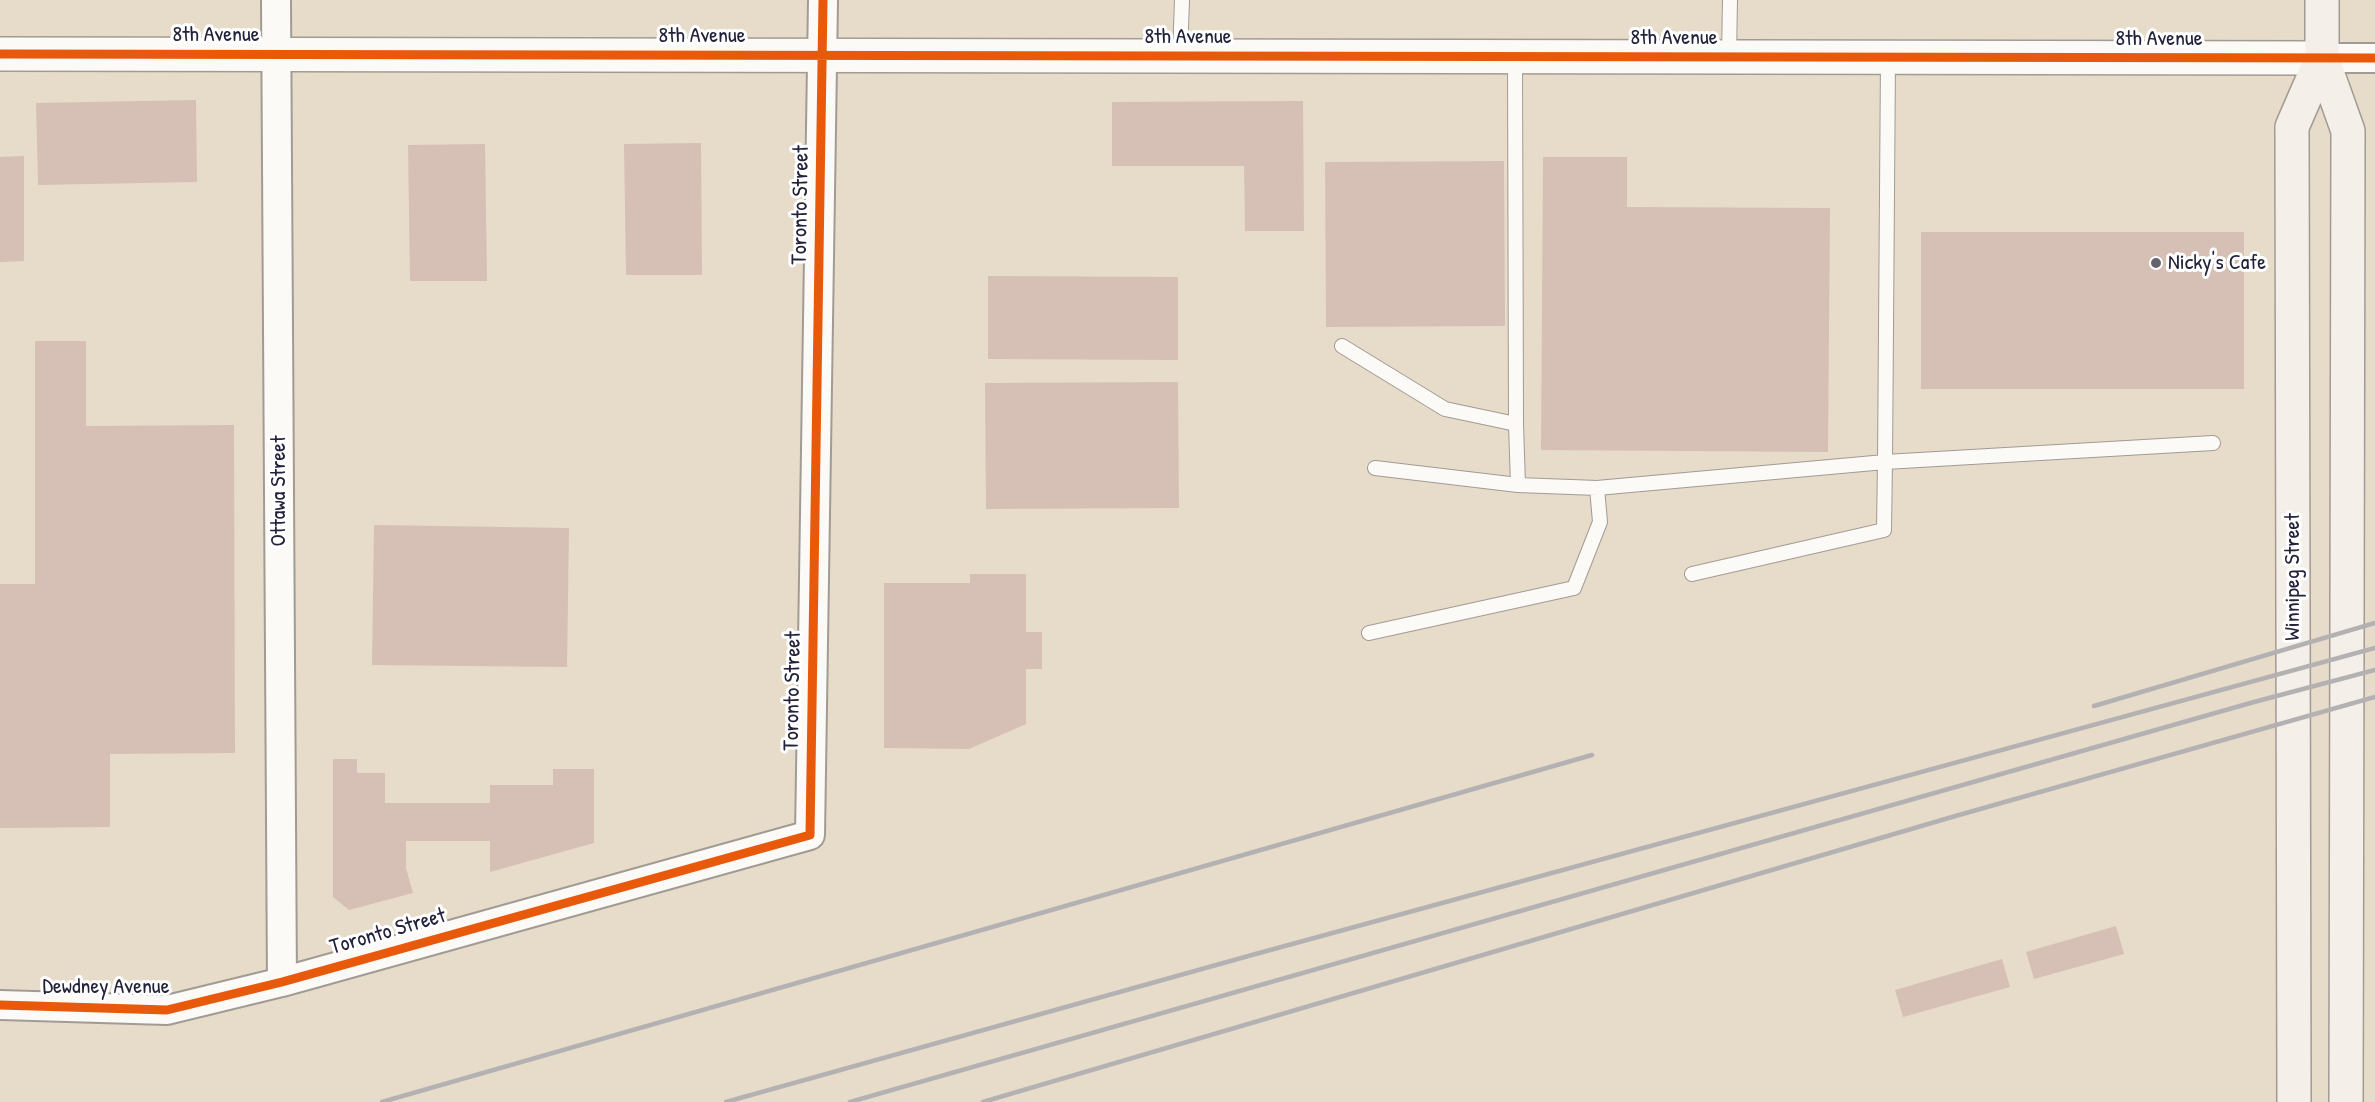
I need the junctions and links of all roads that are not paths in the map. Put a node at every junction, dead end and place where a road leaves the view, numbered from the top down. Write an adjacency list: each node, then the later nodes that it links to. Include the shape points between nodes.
1 (276, 0): 7 (street, Ottawa Street)
2 (823, 0): 8 (street, Toronto Street)
3 (1182, 0): 9 (lane)
4 (1730, 0): 11 (lane)
5 (2322, 0): 13 (main road, Winnipeg Street)
6 (0, 54): 7 (street, 8th Avenue)
7 (276, 55): 8 (street, 8th Avenue); 24 (street, Ottawa Street)
8 (823, 56): 9 (street, 8th Avenue); 24 (street, Toronto Street, via 810,835)
9 (1180, 56): 10 (street, 8th Avenue)
10 (1515, 57): 11 (street, 8th Avenue); 16 (lane)
11 (1729, 57): 12 (street, 8th Avenue)
12 (1888, 58): 13 (street, 8th Avenue); 18 (lane)
13 (2322, 58): 14 (street, 8th Avenue); 26 (main road, Winnipeg Street, via 2292,127); 27 (main road, Winnipeg Street, via 2348,131)
14 (2375, 58)
15 (1342, 346): 16 (lane, via 1445,409)
16 (1516, 424): 20 (lane)
17 (2213, 443): 18 (lane)
18 (1885, 462): 21 (lane); 22 (lane, via 1884,530)
19 (1375, 468): 20 (lane)
20 (1518, 485): 21 (lane)
21 (1597, 488): 23 (lane, via 1600,522 1574,588)
22 (1692, 574)
23 (1369, 633)
24 (282, 982): 25 (street, Dewdney Avenue, via 167,1010)
25 (0, 1005)
26 (2294, 1102)
27 (2346, 1102)

